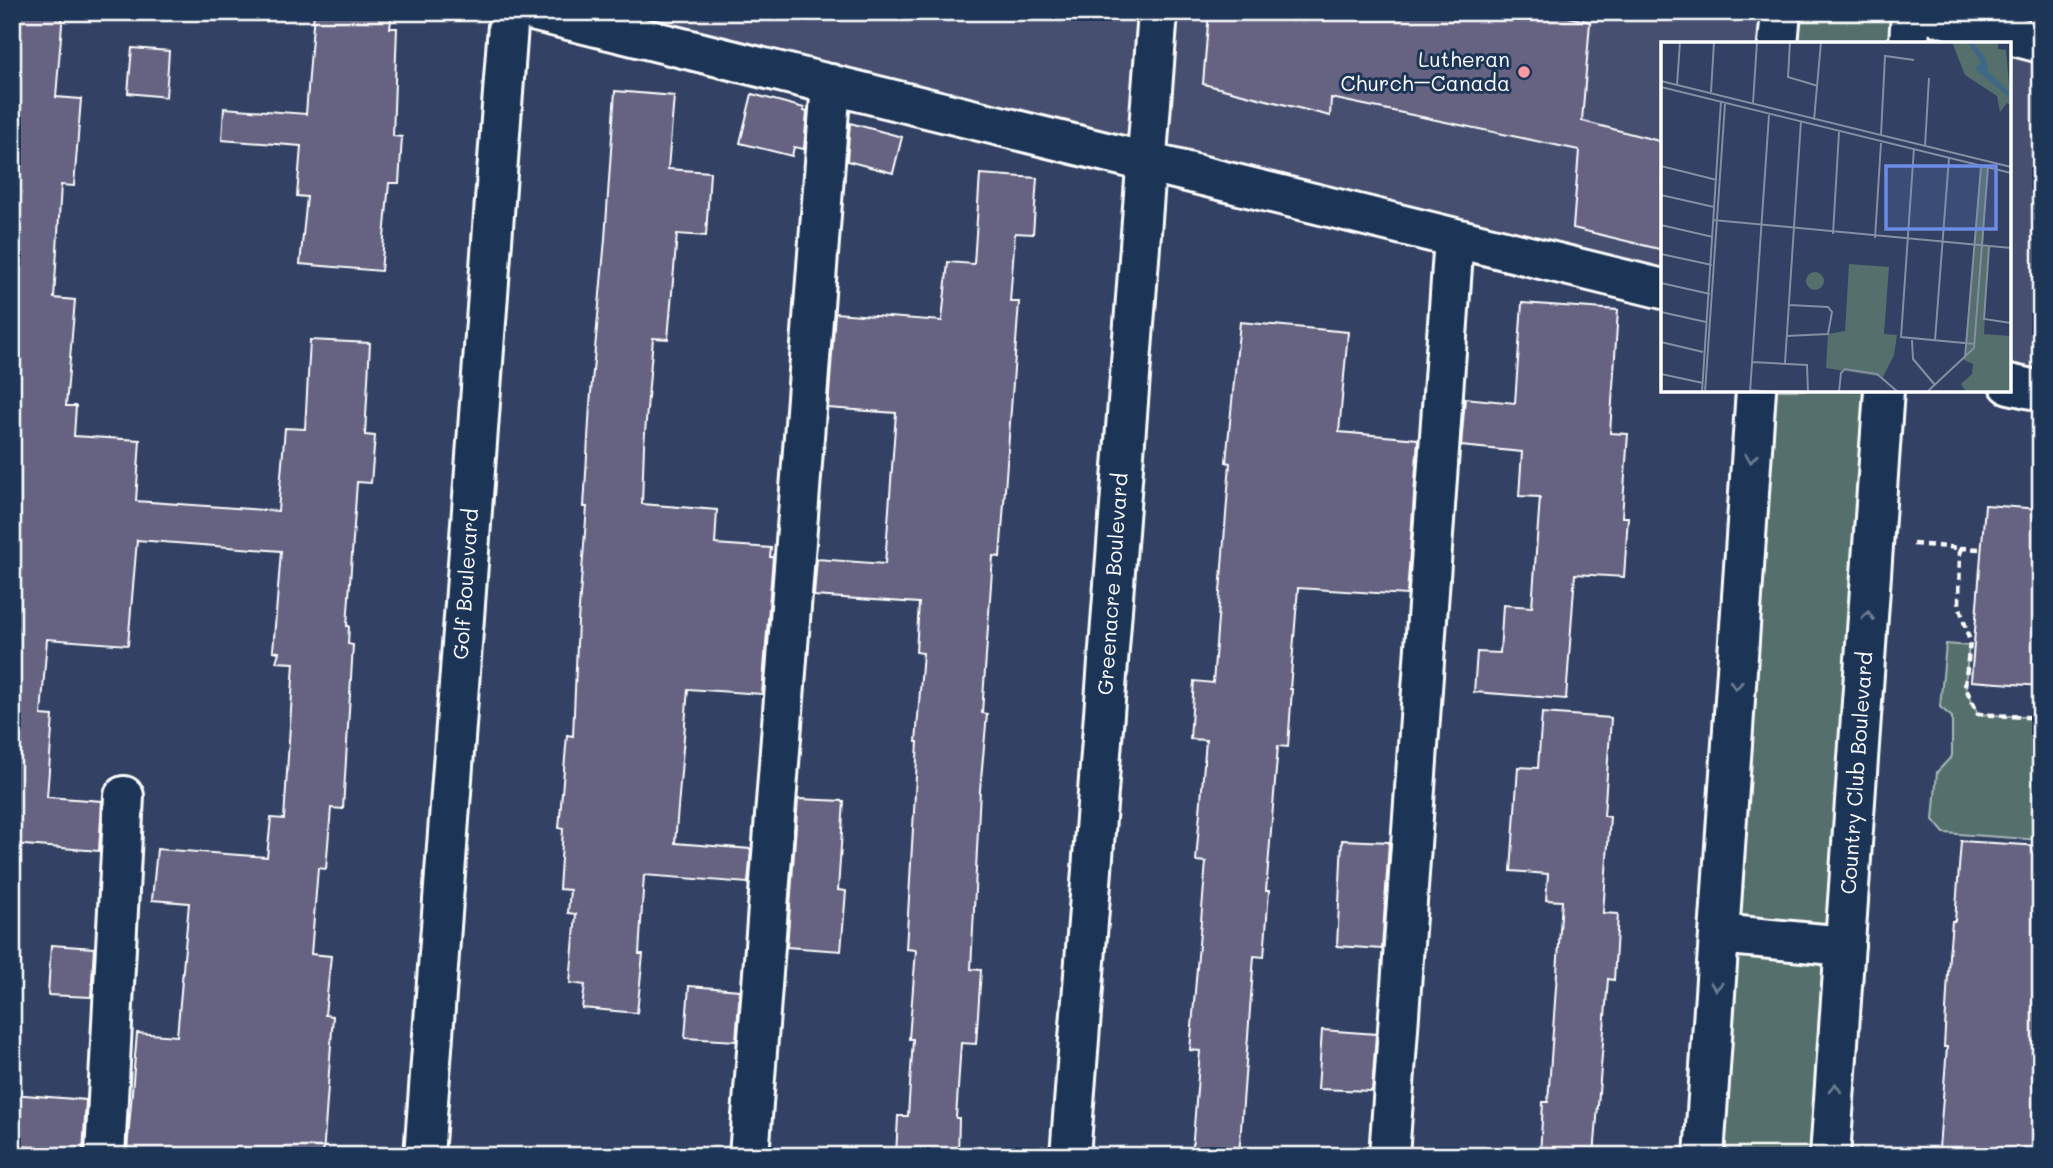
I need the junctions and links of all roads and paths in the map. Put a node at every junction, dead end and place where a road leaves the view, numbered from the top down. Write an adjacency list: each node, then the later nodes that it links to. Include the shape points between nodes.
1 (509, 12): 26 (main road, Golf Boulevard)
2 (536, 12): 10 (main road)
3 (1158, 12): 11 (main road, Greenacre Boulevard)
4 (1781, 12): 7 (main road)
5 (1911, 12): 8 (main road)
6 (1922, 12): 9 (main road)
7 (1779, 42)
8 (1909, 42)
9 (2041, 43)
10 (831, 84): 11 (main road); 27 (main road)
11 (1145, 161): 12 (main road); 28 (main road, Greenacre Boulevard)
12 (1454, 238): 13 (main road); 29 (main road)
13 (1661, 289)
14 (2011, 384): 15 (main road)
15 (2041, 391)
16 (1755, 392): 23 (main road, one-way to 23)
17 (1884, 392): 18 (main road, Country Club Boulevard)
18 (1873, 542): 19 (path); 24 (main road, Country Club Boulevard, one-way to 18)
19 (1960, 548): 20 (path); 21 (path, via 1959,604 1970,642 1965,687 1978,714)
20 (1981, 549)
21 (2041, 718)
22 (124, 796): 25 (main road)
23 (1719, 934): 24 (main road); 30 (main road, one-way to 30)
24 (1845, 946): 31 (main road, Country Club Boulevard, one-way to 24)
25 (105, 1156)
26 (424, 1156)
27 (749, 1156)
28 (1070, 1156)
29 (1389, 1156)
30 (1704, 1156)
31 (1830, 1156)

